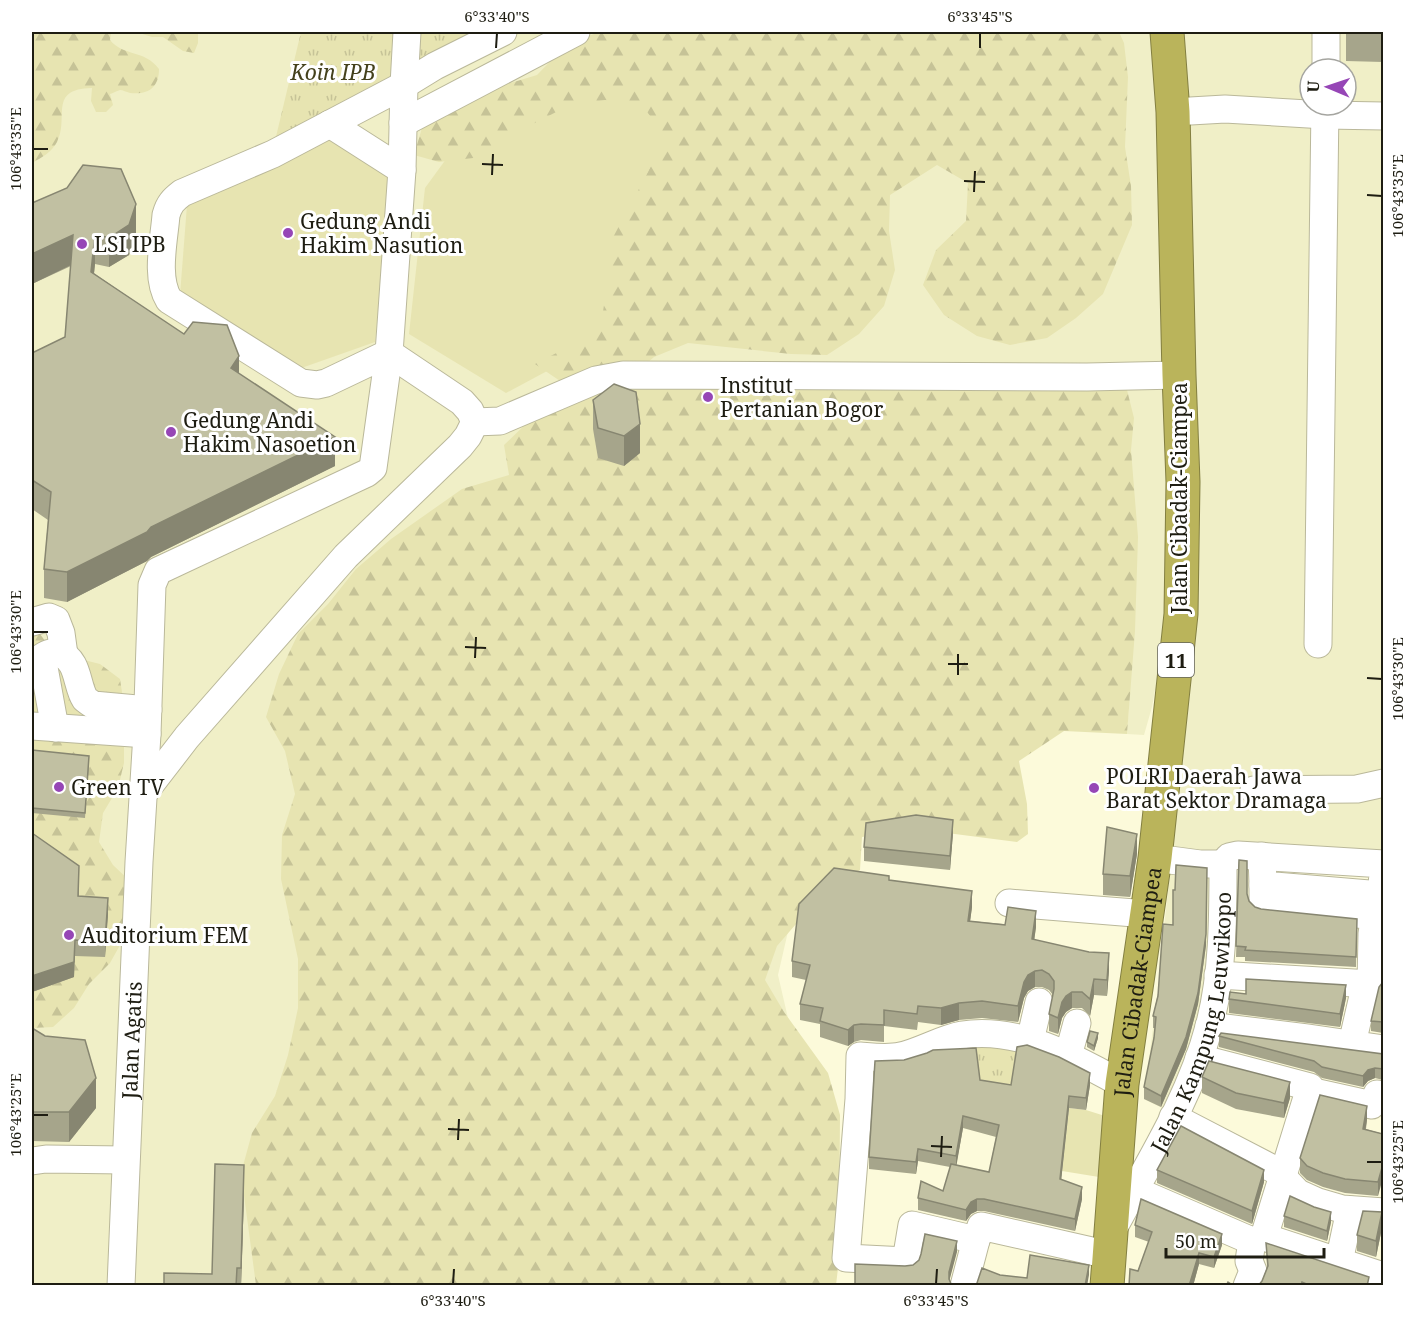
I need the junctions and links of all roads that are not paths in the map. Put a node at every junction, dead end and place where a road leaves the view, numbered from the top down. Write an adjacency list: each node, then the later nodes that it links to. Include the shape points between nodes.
1 (406, 32): 7 (street)
2 (503, 32): 7 (street)
3 (576, 32): 13 (street)
4 (1167, 32): 9 (highway, Jalan Cibadak-Ciampea / 11)
5 (1326, 32): 6 (street)
6 (1326, 57)
7 (404, 85): 13 (street); 14 (street)
8 (1298, 110): 9 (street)
9 (1173, 112): 17 (highway, Jalan Cibadak-Ciampea / 11)
10 (1358, 113): 11 (street)
11 (1383, 116)
12 (1325, 117): 20 (street)
13 (403, 123): 15 (street)
14 (330, 124): 15 (street); 16 (street, via 174,200 166,215 163,290 180,309 301,383 326,382)
15 (402, 170): 16 (street)
16 (389, 353): 18 (street, via 462,402); 22 (street, Jalan Agatis, via 373,468 368,473 158,572 152,585)
17 (1179, 375): 18 (street, via 623,375 596,381 500,421); 28 (highway, Jalan Cibadak-Ciampea / 11, via 1184,482 1181,615)
18 (475, 422): 26 (street, via 460,446 346,556 187,737)
19 (32, 622): 21 (street, via 49,617 56,620 61,633)
20 (1318, 644)
21 (45, 659): 22 (street, via 72,664 86,699 93,705); 23 (street)
22 (148, 722): 23 (street); 26 (street, Jalan Agatis)
23 (43, 727)
24 (1383, 783): 25 (street, via 1357,789)
25 (1254, 790)
26 (143, 794): 49 (street, Jalan Agatis)
27 (1262, 856): 29 (street, via 1238,855); 31 (street, via 1263,885); 31 (street, via 1383,864)
28 (1155, 858): 29 (street, Jalan Kampung Leuwikopo); 32 (highway, Jalan Cibadak-Ciampea / 11)
29 (1223, 864): 34 (street, Jalan Kampung Leuwikopo)
30 (1010, 903): 32 (street)
31 (1379, 913): 33 (street)
32 (1147, 914): 45 (highway, Jalan Cibadak-Ciampea / 11)
33 (1377, 957): 35 (street, via 1371,984)
34 (1218, 975): 35 (street); 38 (street, Jalan Kampung Leuwikopo)
35 (1364, 984): 40 (street)
36 (1039, 1002): 39 (street)
37 (1077, 1023): 42 (street)
38 (1209, 1026): 40 (street); 43 (street, Jalan Kampung Leuwikopo)
39 (1030, 1041): 42 (street); 56 (street, via 963,1035 901,1056 860,1056 846,1258 906,1261 912,1225)
40 (1352, 1044): 41 (street)
41 (1383, 1049)
42 (1068, 1056): 45 (street)
43 (1199, 1058): 46 (street); 48 (street, Jalan Kampung Leuwikopo)
44 (1383, 1066): 47 (street)
45 (1122, 1084): 57 (highway, Jalan Cibadak-Ciampea / 11)
46 (1310, 1087)
47 (1380, 1097): 51 (street, via 1372,1105 1309,1091)
48 (1173, 1117): 51 (street, via 1277,1171); 52 (street, Jalan Kampung Leuwikopo)
49 (125, 1160): 50 (street); 60 (street, Jalan Agatis)
50 (32, 1161)
51 (1283, 1178): 53 (street, via 1308,1197); 55 (street)
52 (1134, 1190): 55 (street); 57 (street, Jalan Kampung Leuwikopo)
53 (1350, 1210): 54 (street); 58 (street)
54 (1383, 1212)
55 (1258, 1239): 58 (street); 62 (street, via 1249,1261 1253,1271)
56 (976, 1240): 57 (street, via 981,1226); 61 (street)
57 (1109, 1259)
58 (1339, 1262): 59 (street)
59 (1376, 1276)
60 (121, 1286)
61 (964, 1286)
62 (1247, 1286)

